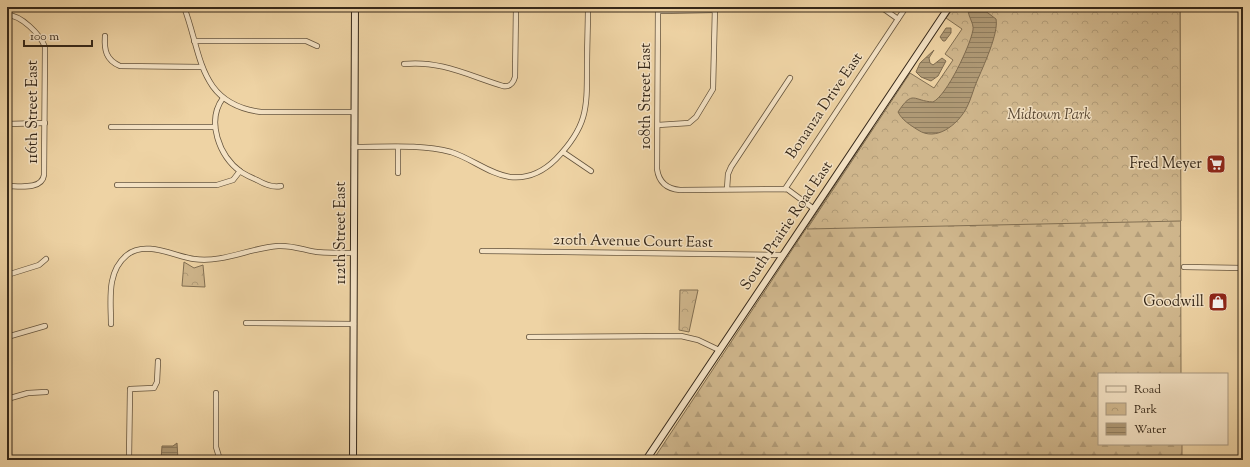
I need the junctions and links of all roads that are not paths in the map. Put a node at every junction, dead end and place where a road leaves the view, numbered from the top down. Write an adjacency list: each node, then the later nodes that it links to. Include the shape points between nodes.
1 (184, 7): 13 (street)
2 (354, 7): 19 (main road, 112th Street East)
3 (516, 7): 15 (street, via 515,77 510,86 438,65)
4 (588, 7): 27 (street, via 587,103 581,126)
5 (881, 7): 11 (street)
6 (906, 7): 11 (street, Bonanza Drive East)
7 (949, 7): 36 (main road, South Prairie Road East)
8 (715, 8): 9 (street); 22 (street, via 714,86 696,117 690,122 684,125)
9 (658, 9): 22 (street, 108th Street East)
10 (7, 15): 20 (street, 116th Street East, via 18,18 43,42)
11 (898, 19): 35 (street, Bonanza Drive East)
12 (105, 36): 16 (street, via 107,56 120,66)
13 (194, 41): 14 (street, via 306,41); 16 (street)
14 (317, 46)
15 (404, 64)
16 (202, 67): 18 (street, via 210,84)
17 (790, 78): 34 (street, via 731,167)
18 (223, 98): 19 (street, via 237,106 262,112); 24 (street, via 215,113)
19 (354, 112): 25 (main road, 112th Street East)
20 (45, 123): 21 (street); 32 (street, 116th Street East, via 44,175 41,183)
21 (7, 124)
22 (658, 125): 34 (street, 108th Street East, via 657,169 663,184 674,190)
23 (111, 127): 24 (street)
24 (215, 127): 28 (street, via 225,155)
25 (354, 147): 26 (street); 38 (main road, 112th Street East)
26 (398, 147): 27 (street, via 437,149 465,158 498,174 515,177 537,173); 30 (street)
27 (563, 152): 29 (street)
28 (240, 171): 31 (street, via 233,180 216,185); 33 (street, via 269,185)
29 (591, 171)
30 (398, 173)
31 (118, 185)
32 (7, 186)
33 (281, 186)
34 (727, 189): 35 (street)
35 (785, 189): 36 (street)
36 (814, 209): 39 (main road, South Prairie Road East)
37 (482, 252): 39 (street, 210th Avenue Court East)
38 (354, 253): 45 (street, via 280,246 213,260 180,257 148,249 136,250 127,255 116,268 113,277); 46 (main road, 112th Street East)
39 (783, 255): 50 (main road, South Prairie Road East)
40 (46, 259): 43 (street, via 38,265)
41 (1184, 267): 42 (street)
42 (1243, 268)
43 (7, 275)
44 (246, 323): 46 (street)
45 (111, 324)
46 (354, 324): 59 (main road, 112th Street East)
47 (45, 326): 48 (street)
48 (7, 337)
49 (529, 337): 50 (street, via 681,336)
50 (720, 350): 60 (main road, South Prairie Road East)
51 (158, 361): 57 (street, via 157,382 154,388 130,389)
52 (46, 392): 54 (street, via 28,393)
53 (216, 393): 58 (street, via 216,447)
54 (7, 399)
55 (24, 460): 56 (street)
56 (43, 460)
57 (129, 460)
58 (220, 460)
59 (353, 460)
60 (646, 460)

